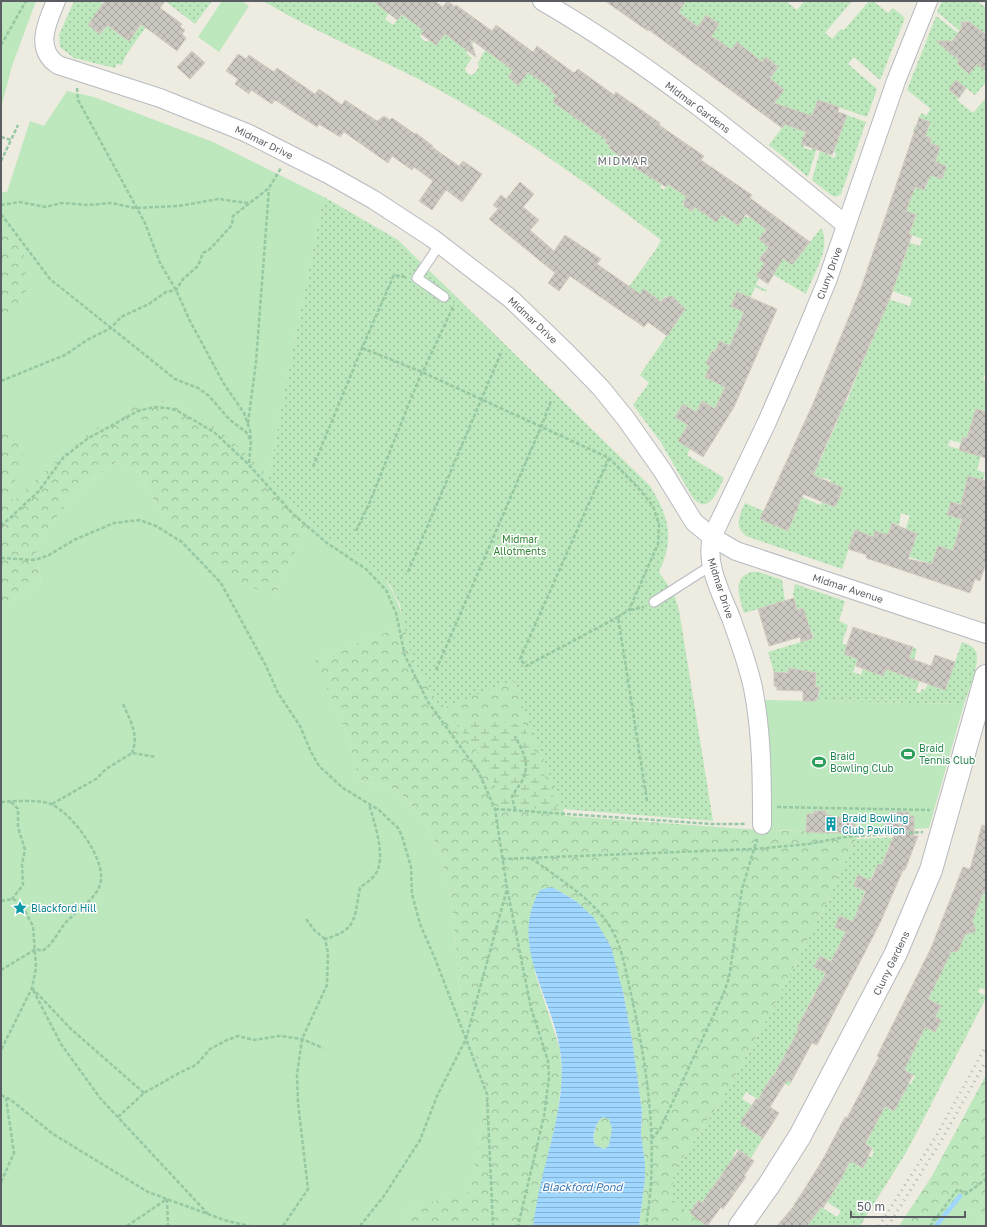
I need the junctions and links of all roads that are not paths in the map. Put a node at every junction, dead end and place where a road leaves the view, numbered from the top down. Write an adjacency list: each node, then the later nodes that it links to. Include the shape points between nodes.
1 (56, 1): 5 (street, Midmar Drive, via 44,36 46,50 52,60 62,67 181,106 235,128 374,200)
2 (542, 1): 4 (street, Midmar Gardens, via 606,41 678,92)
3 (928, 1): 4 (street, Cluny Drive, via 896,81)
4 (846, 225): 7 (street, Cluny Drive, via 792,367)
5 (440, 244): 6 (lane, via 417,278); 7 (street, Midmar Drive, via 518,305 601,388 652,455 694,522)
6 (444, 297)
7 (712, 537): 8 (street, Midmar Drive, via 709,547); 10 (street, Midmar Avenue, via 736,550)
8 (712, 565): 9 (lane); 12 (street, Midmar Drive, via 744,655 753,689 761,749)
9 (654, 602)
10 (986, 634)
11 (986, 676): 13 (street, Cluny Gardens, via 943,831 915,912 874,998 800,1136)
12 (762, 825)
13 (740, 1226)

